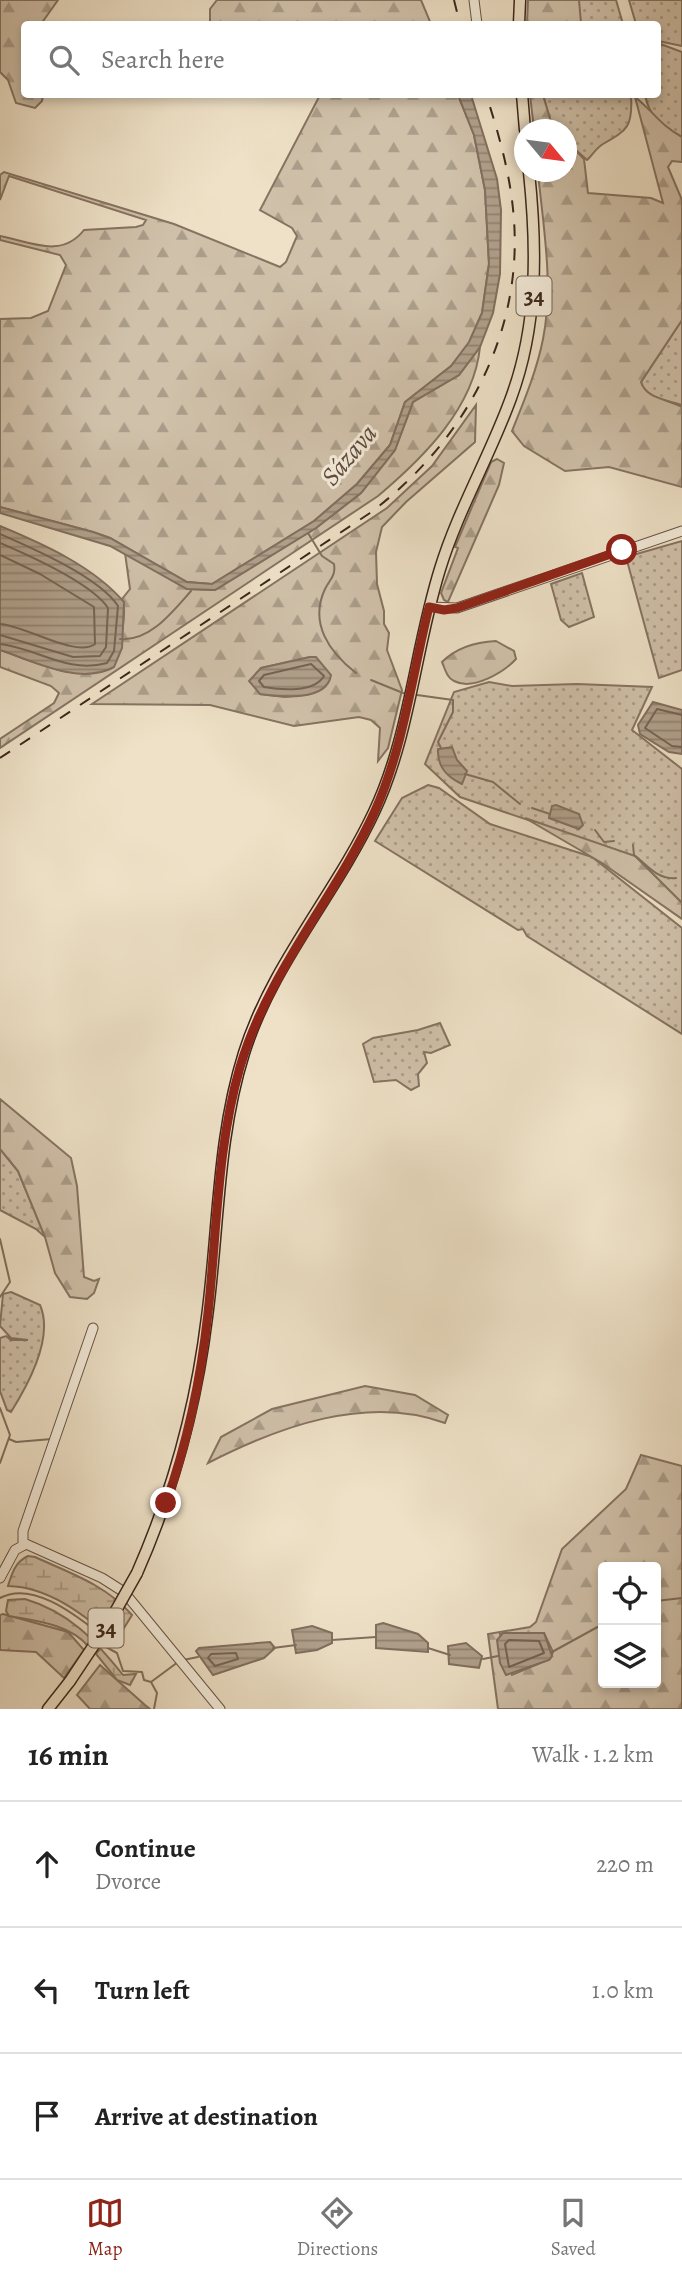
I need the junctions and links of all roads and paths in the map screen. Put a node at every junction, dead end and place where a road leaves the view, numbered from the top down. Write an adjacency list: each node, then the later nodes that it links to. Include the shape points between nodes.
1 (474, 0): 3 (street)
2 (520, 0): 4 (main road)
3 (477, 21)
4 (519, 21)
5 (522, 98): 6 (main road)
6 (524, 119)
7 (530, 182): 9 (main road, 34, via 535,246 532,313 522,366 448,545)
8 (682, 531): 9 (street, via 457,608)
9 (429, 607): 13 (main road, 34, bridge, via 386,785 364,832 275,980 246,1049 225,1138 208,1313 191,1419 177,1472 136,1573 106,1628)
10 (93, 1328): 11 (street, via 23,1531)
11 (23, 1544): 12 (street); 14 (street, via 102,1577 124,1592)
12 (0, 1578)
13 (48, 1709)
14 (220, 1709)

